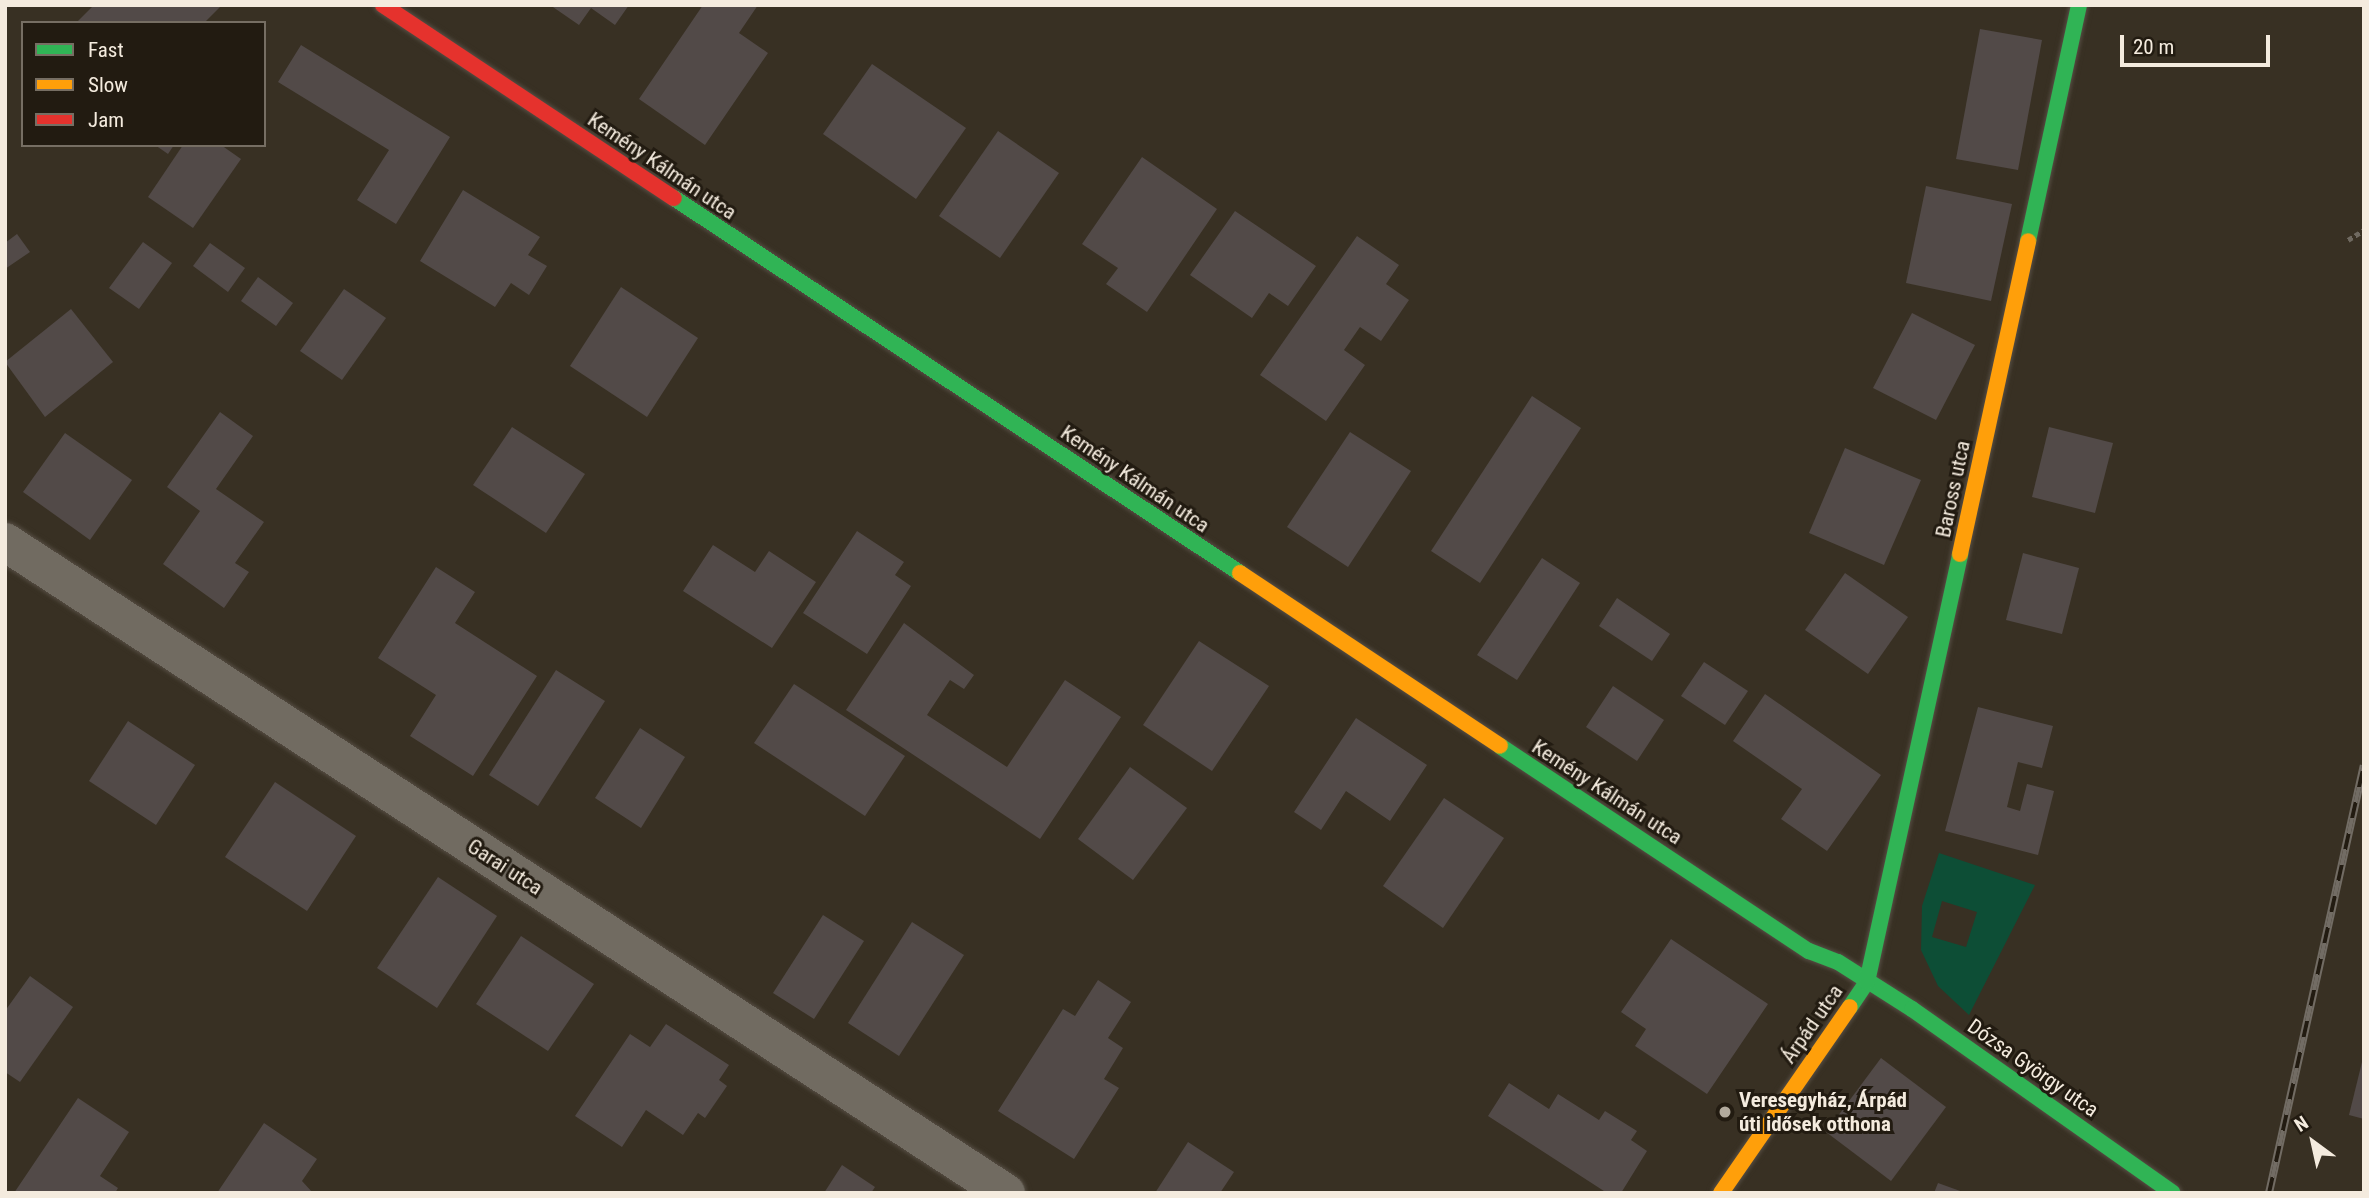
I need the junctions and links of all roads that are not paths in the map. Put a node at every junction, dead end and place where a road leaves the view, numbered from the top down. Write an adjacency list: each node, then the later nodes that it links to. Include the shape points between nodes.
1 (383, 5): 4 (street, Kemény Kálmán utca, via 1799,944 1839,962)
2 (2079, 5): 4 (street, Baross utca)
3 (5, 542): 5 (street, Garai utca)
4 (1867, 982): 6 (street, Árpád utca); 7 (street, Dózsa György utca)
5 (1006, 1193)
6 (1721, 1193)
7 (2173, 1193)

